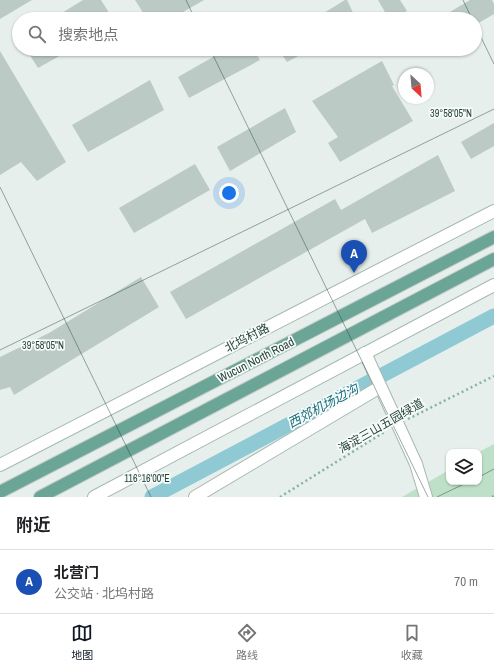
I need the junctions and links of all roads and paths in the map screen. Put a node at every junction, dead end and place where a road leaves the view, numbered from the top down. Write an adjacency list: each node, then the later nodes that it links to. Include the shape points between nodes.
1 (494, 211): 9 (street, 北坞村路)
2 (494, 237): 10 (main road, Wucun North Road)
3 (494, 259): 11 (main road, Wucun North Road)
4 (494, 285): 5 (street)
5 (365, 353): 7 (street); 12 (street)
6 (494, 376): 8 (path, 海淀三山五园绿道)
7 (378, 382): 8 (street); 13 (street)
8 (397, 424): 14 (path, 海淀三山五园绿道); 15 (street, via 416,464)
9 (0, 465)
10 (0, 492)
11 (40, 497)
12 (94, 497)
13 (194, 497)
14 (280, 497)
15 (426, 497)

